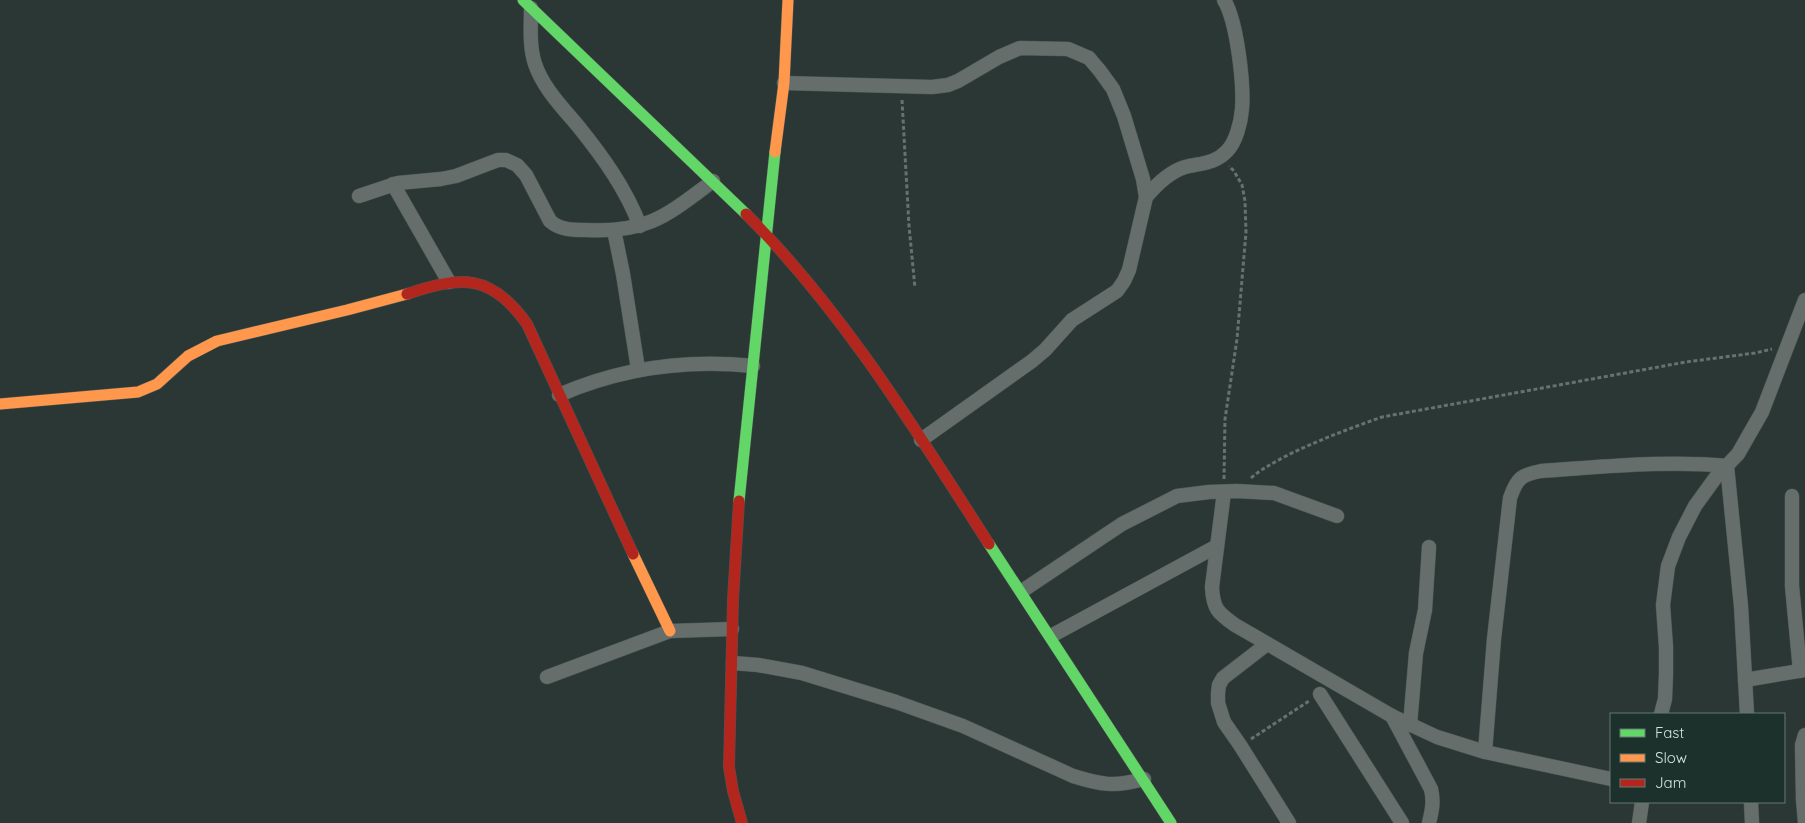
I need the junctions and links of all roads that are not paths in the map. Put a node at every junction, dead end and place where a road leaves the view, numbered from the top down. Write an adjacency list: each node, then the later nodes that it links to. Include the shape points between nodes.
1 (788, 0): 4 (street)
2 (1224, 0): 8 (street, via 1236,39 1242,85 1242,110 1234,142 1220,157 1172,173)
3 (528, 4): 5 (street); 9 (street, via 532,48 541,78 602,156)
4 (784, 83): 8 (street, via 932,88 948,85 1020,48 1048,47 1081,53 1095,64 1113,89 1124,116); 11 (street)
5 (713, 181): 9 (street, via 665,215); 11 (street)
6 (394, 184): 7 (street); 10 (street, via 456,176 506,160 517,165 526,175 550,221 556,226); 12 (street)
7 (359, 196)
8 (1146, 197): 18 (street, via 1129,270 1117,291 1072,320 1032,361)
9 (640, 226): 10 (street)
10 (614, 230): 15 (street)
11 (766, 234): 14 (street); 18 (street, via 834,313 880,376)
12 (449, 282): 16 (street, via 462,281 486,287 516,307); 17 (street, via 217,341 191,353 160,383 138,392)
13 (1805, 300): 19 (street, via 1762,412)
14 (753, 366): 15 (street, via 717,364); 26 (street, via 740,476)
15 (638, 369): 16 (street)
16 (559, 395): 27 (street)
17 (0, 404)
18 (920, 440): 25 (street)
19 (1728, 466): 33 (street); 35 (street, via 1695,506 1668,566 1663,605 1666,674); 40 (street, via 1669,462 1542,471 1520,477 1510,498)
20 (1230, 492): 22 (street, via 1274,493); 23 (street); 25 (street, via 1177,496 1164,502 1122,524)
21 (1792, 496): 31 (street, via 1792,586)
22 (1337, 516)
23 (1217, 546): 28 (street); 29 (street, via 1212,587 1218,613)
24 (1429, 547): 38 (street, via 1425,610 1416,653)
25 (1022, 591): 28 (street)
26 (732, 629): 27 (street); 30 (street)
27 (670, 631): 32 (street)
28 (1051, 636): 41 (street)
29 (1267, 644): 37 (street); 48 (street, via 1223,678 1218,693 1224,722)
30 (733, 663): 41 (street, via 802,673 896,702 963,726 1090,781 1118,785); 46 (street, via 729,767)
31 (1803, 671): 33 (street)
32 (547, 677)
33 (1745, 680): 36 (street)
34 (1320, 694): 49 (street)
35 (1661, 713)
36 (1747, 713)
37 (1392, 716): 38 (street); 50 (street, via 1432,789 1433,808)
38 (1410, 725): 40 (street)
39 (1805, 735): 43 (street, via 1802,745)
40 (1485, 752): 42 (street)
41 (1144, 779): 47 (street)
42 (1610, 779)
43 (1804, 798): 53 (street)
44 (1642, 803): 51 (street)
45 (1751, 803): 52 (street)
46 (742, 823)
47 (1171, 823)
48 (1288, 823)
49 (1402, 823)
50 (1429, 823)
51 (1640, 823)
52 (1752, 823)
53 (1805, 823)

